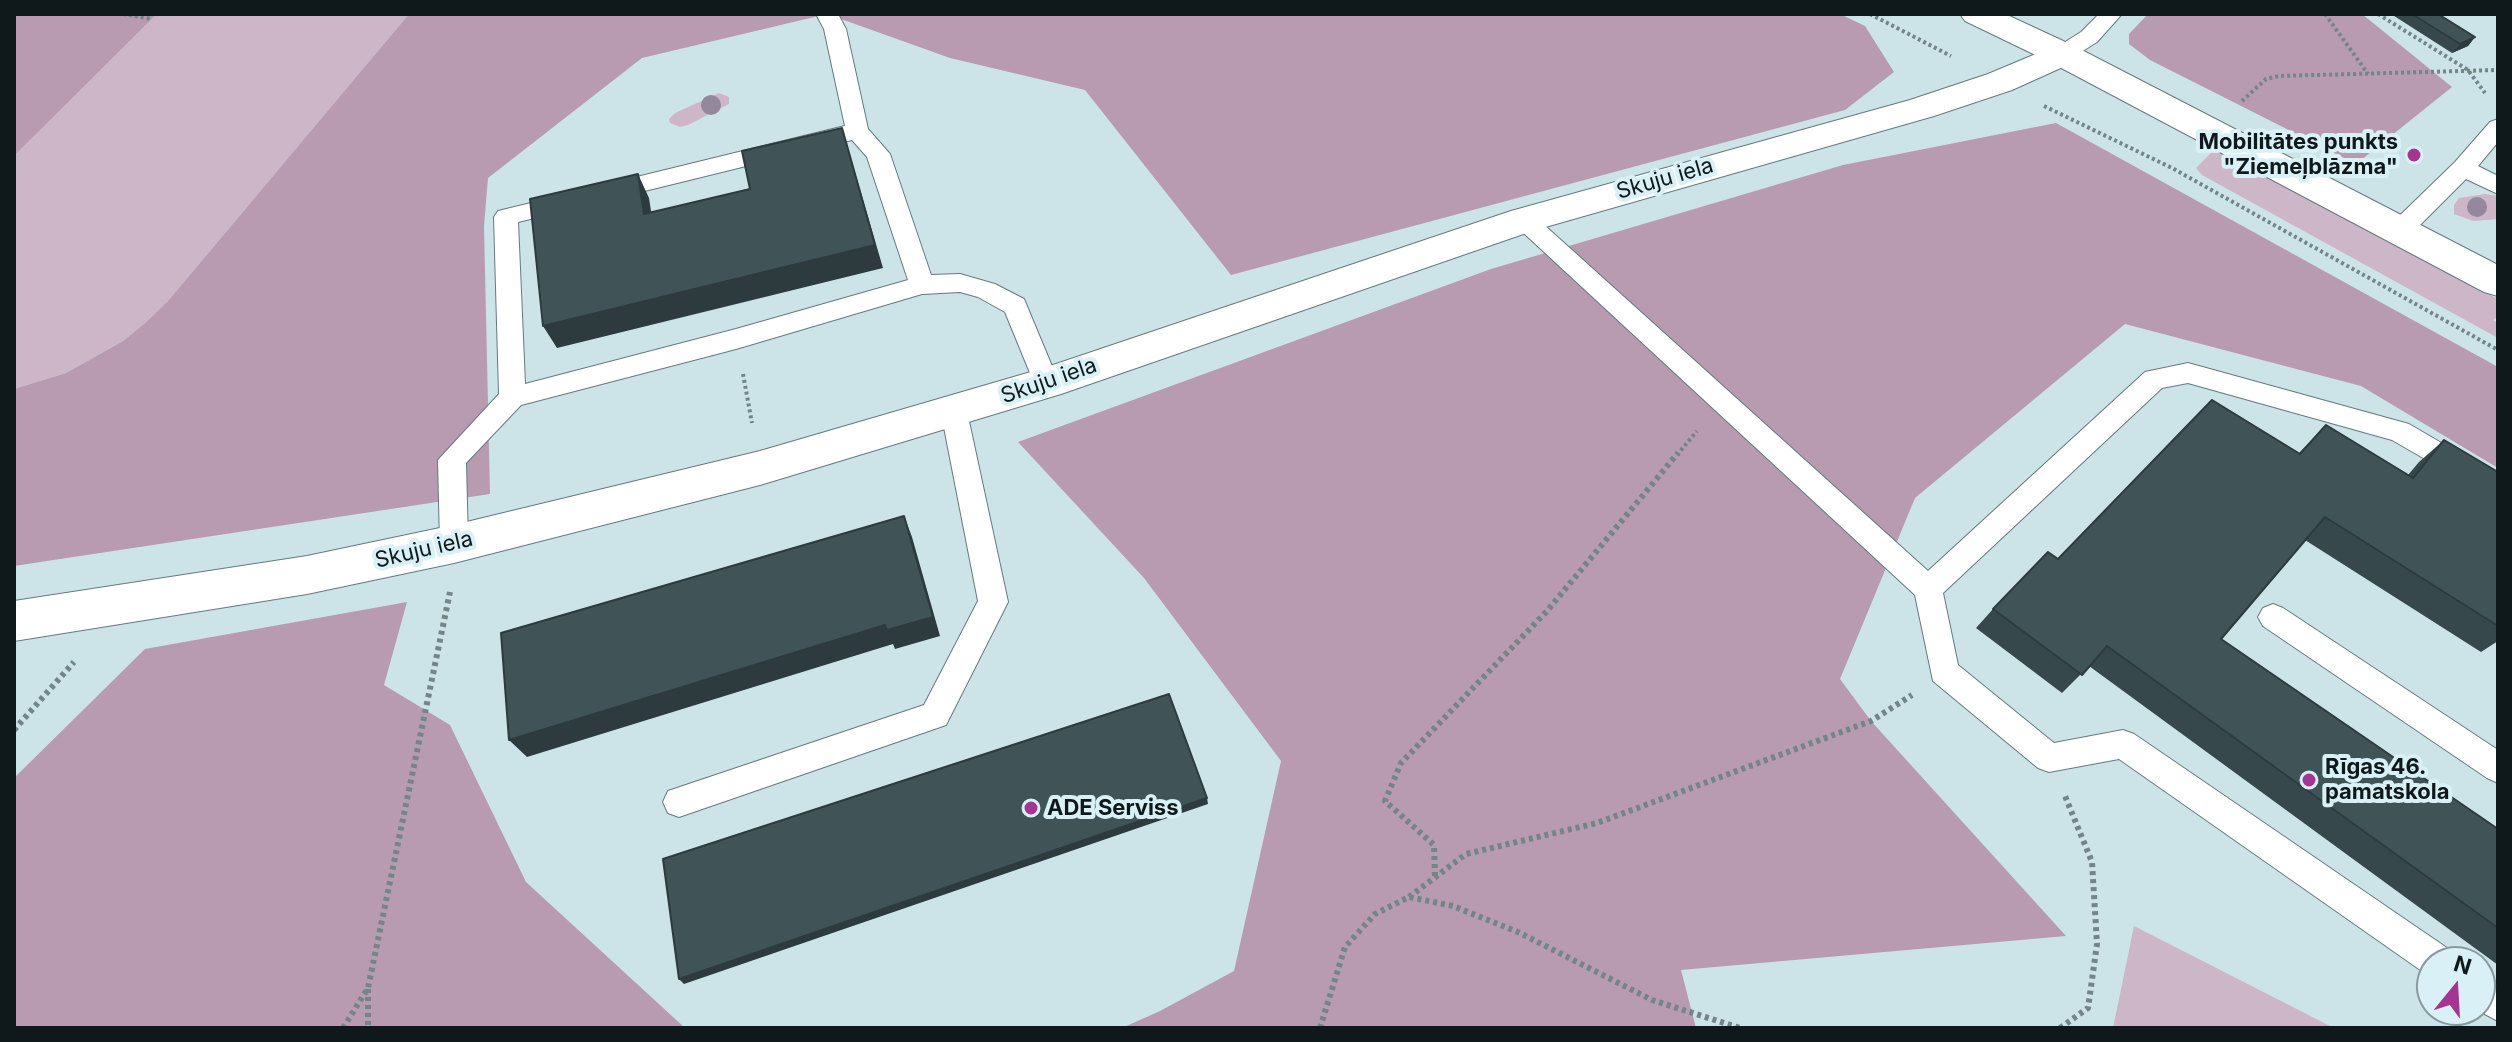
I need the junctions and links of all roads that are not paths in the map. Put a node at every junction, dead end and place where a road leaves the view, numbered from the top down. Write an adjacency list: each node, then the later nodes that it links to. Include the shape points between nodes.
1 (827, 14): 6 (lane, via 835,29)
2 (1977, 14): 4 (street)
3 (2111, 14): 4 (lane)
4 (2062, 54): 9 (street, Skuju iela, via 1922,108); 10 (street)
5 (2498, 127): 7 (lane)
6 (857, 131): 12 (lane, via 878,154); 14 (lane, via 506,217)
7 (2463, 168): 8 (lane); 10 (lane)
8 (2498, 186)
9 (1524, 220): 13 (street, Skuju iela); 18 (lane)
10 (2400, 230): 11 (street)
11 (2498, 282)
12 (922, 285): 13 (lane, via 960,283 1015,306); 14 (lane)
13 (1046, 383): 15 (street, Skuju iela)
14 (512, 397): 17 (lane, via 452,460)
15 (954, 412): 17 (street, Skuju iela, via 760,468); 22 (lane, via 993,602 935,715)
16 (2498, 490): 18 (lane, via 2400,432 2188,373 2154,379)
17 (454, 544): 20 (street, Skuju iela, via 307,575)
18 (1928, 589): 23 (lane, via 1944,672 2049,758 2123,744)
19 (2273, 617): 21 (lane)
20 (14, 621)
21 (2498, 768)
22 (679, 802)
23 (2416, 947)

